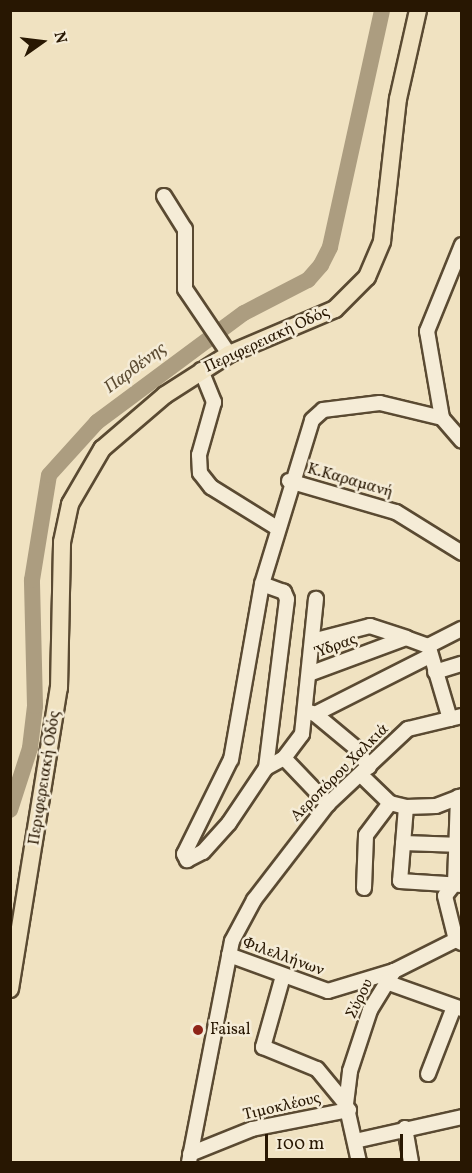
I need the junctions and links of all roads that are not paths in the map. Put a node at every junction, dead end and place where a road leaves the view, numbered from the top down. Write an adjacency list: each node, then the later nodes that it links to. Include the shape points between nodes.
1 (418, 10): 4 (main road, Περιφερειακή Οδός, via 398,99 385,227 373,266 335,309)
2 (164, 196): 4 (street, via 185,229 185,289)
3 (462, 245): 6 (street, via 428,327)
4 (227, 350): 5 (main road, Περιφερειακή Οδός)
5 (201, 370): 9 (street, via 214,402 200,473 211,487); 37 (main road, Περιφερειακή Οδός, via 114,436 84,474 70,504 62,542 59,688)
6 (442, 418): 7 (street); 8 (street, Κ.Καραμανή, via 380,403 323,410 312,420)
7 (462, 441)
8 (290, 481): 9 (street, Κ.Καραμανή); 10 (street, Κ.Καραμανή, via 396,512)
9 (277, 528): 11 (street, Κ.Καραμανή)
10 (462, 553)
11 (262, 584): 23 (street, via 278,589 287,599); 23 (street, Κ.Καραμανή, via 231,759 184,854 187,860 203,852 229,823)
12 (316, 599): 15 (street)
13 (462, 629): 16 (street)
14 (406, 638): 15 (street, via 370,626); 16 (street); 19 (street, Ύδρας)
15 (312, 641): 19 (street)
16 (429, 651): 18 (street); 20 (street)
17 (462, 664): 18 (street)
18 (435, 672): 21 (street)
19 (309, 675): 20 (street, Ύδρας)
20 (310, 713): 22 (street, Ύδρας, via 298,742); 24 (street, via 356,748)
21 (456, 718): 24 (street, Αεροπόρου Χαλκιά, via 408,729)
22 (284, 758): 23 (street, Ύδρας); 27 (street)
23 (266, 768)
24 (365, 771): 26 (street); 27 (street, Αεροπόρου Χαλκιά)
25 (460, 796): 28 (street, via 436,806); 30 (street)
26 (390, 803): 28 (street); 32 (street, via 366,835)
27 (328, 804): 34 (street, Αεροπόρου Χαλκιά, via 273,871 236,931)
28 (406, 807): 29 (street)
29 (403, 843): 30 (street); 31 (street, via 400,880)
30 (459, 845): 31 (street)
31 (458, 884): 33 (street, Σύρου, via 445,896)
32 (364, 888)
33 (459, 941): 36 (street, Σύρου)
34 (229, 955): 35 (street, Φιλελλήνων); 44 (street, Αεροπόρου Χαλκιά)
35 (282, 976): 36 (street, Φιλελλήνων, via 336,991); 40 (street, via 263,1047 317,1069)
36 (390, 976): 38 (street); 40 (street, Σύρου, via 356,1050)
37 (10, 988)
38 (458, 1008): 39 (street)
39 (428, 1074)
40 (348, 1107): 43 (street); 44 (street, Τιμοκλέους, via 252,1129)
41 (462, 1117): 42 (street)
42 (405, 1128): 43 (street); 46 (street)
43 (355, 1141): 45 (street)
44 (190, 1158)
45 (359, 1162)
46 (411, 1162)

